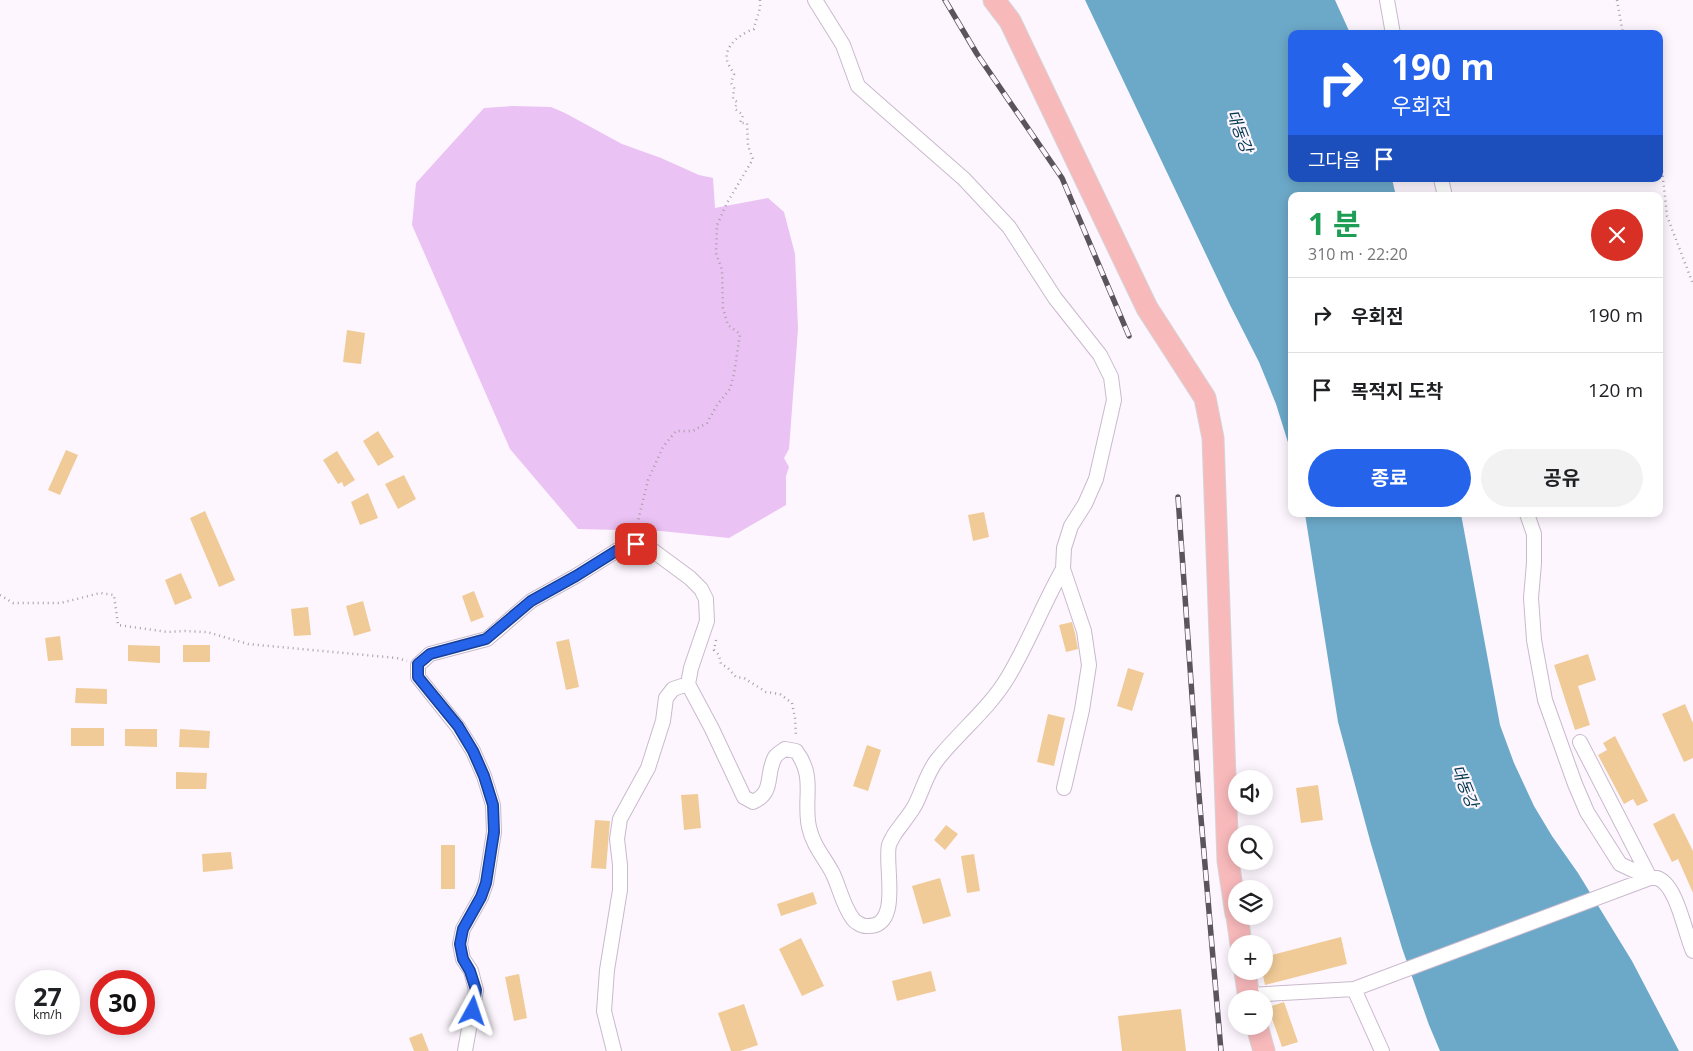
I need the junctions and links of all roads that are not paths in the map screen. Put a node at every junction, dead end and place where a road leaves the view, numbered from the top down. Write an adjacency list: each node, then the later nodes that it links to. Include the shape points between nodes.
1 (815, 0): 6 (street, via 842,44 858,86 964,179 1009,227 1055,298 1100,355 1111,377 1114,400 1096,479 1071,526 1064,548)
2 (994, 0): 10 (main road, via 1010,21 1147,308 1205,398 1213,438)
3 (1387, 0): 4 (street)
4 (1393, 30)
5 (1528, 517): 11 (street, via 1534,534 1531,598 1534,640 1545,700 1587,812 1620,864)
6 (1063, 569): 7 (street, via 1008,677 992,701 936,761 913,808 889,844 890,904 886,917 875,924 865,926 854,921 814,845 809,826 808,779 804,762 796,751 785,749 776,756 768,788 762,798 753,802 744,797); 9 (street, via 1084,631 1089,665)
7 (688, 684): 16 (street, via 708,621 706,599 690,578 648,547 636,544 616,551 531,601 486,639 430,654 418,664 418,677 458,726 473,751 493,805 494,832 486,883 463,929 460,944 476,990); 17 (street, via 673,689 666,698 663,721 648,768 620,819 617,839 620,890 604,1011)
8 (1580, 742): 11 (street)
9 (1064, 788)
10 (1231, 880)
11 (1645, 880): 12 (street, via 1657,878 1672,894); 13 (street)
12 (1693, 951)
13 (1354, 990): 14 (street); 19 (street)
14 (1273, 995)
15 (1260, 1035): 18 (main road)
16 (465, 1051)
17 (614, 1051)
18 (1264, 1051)
19 (1382, 1051)

